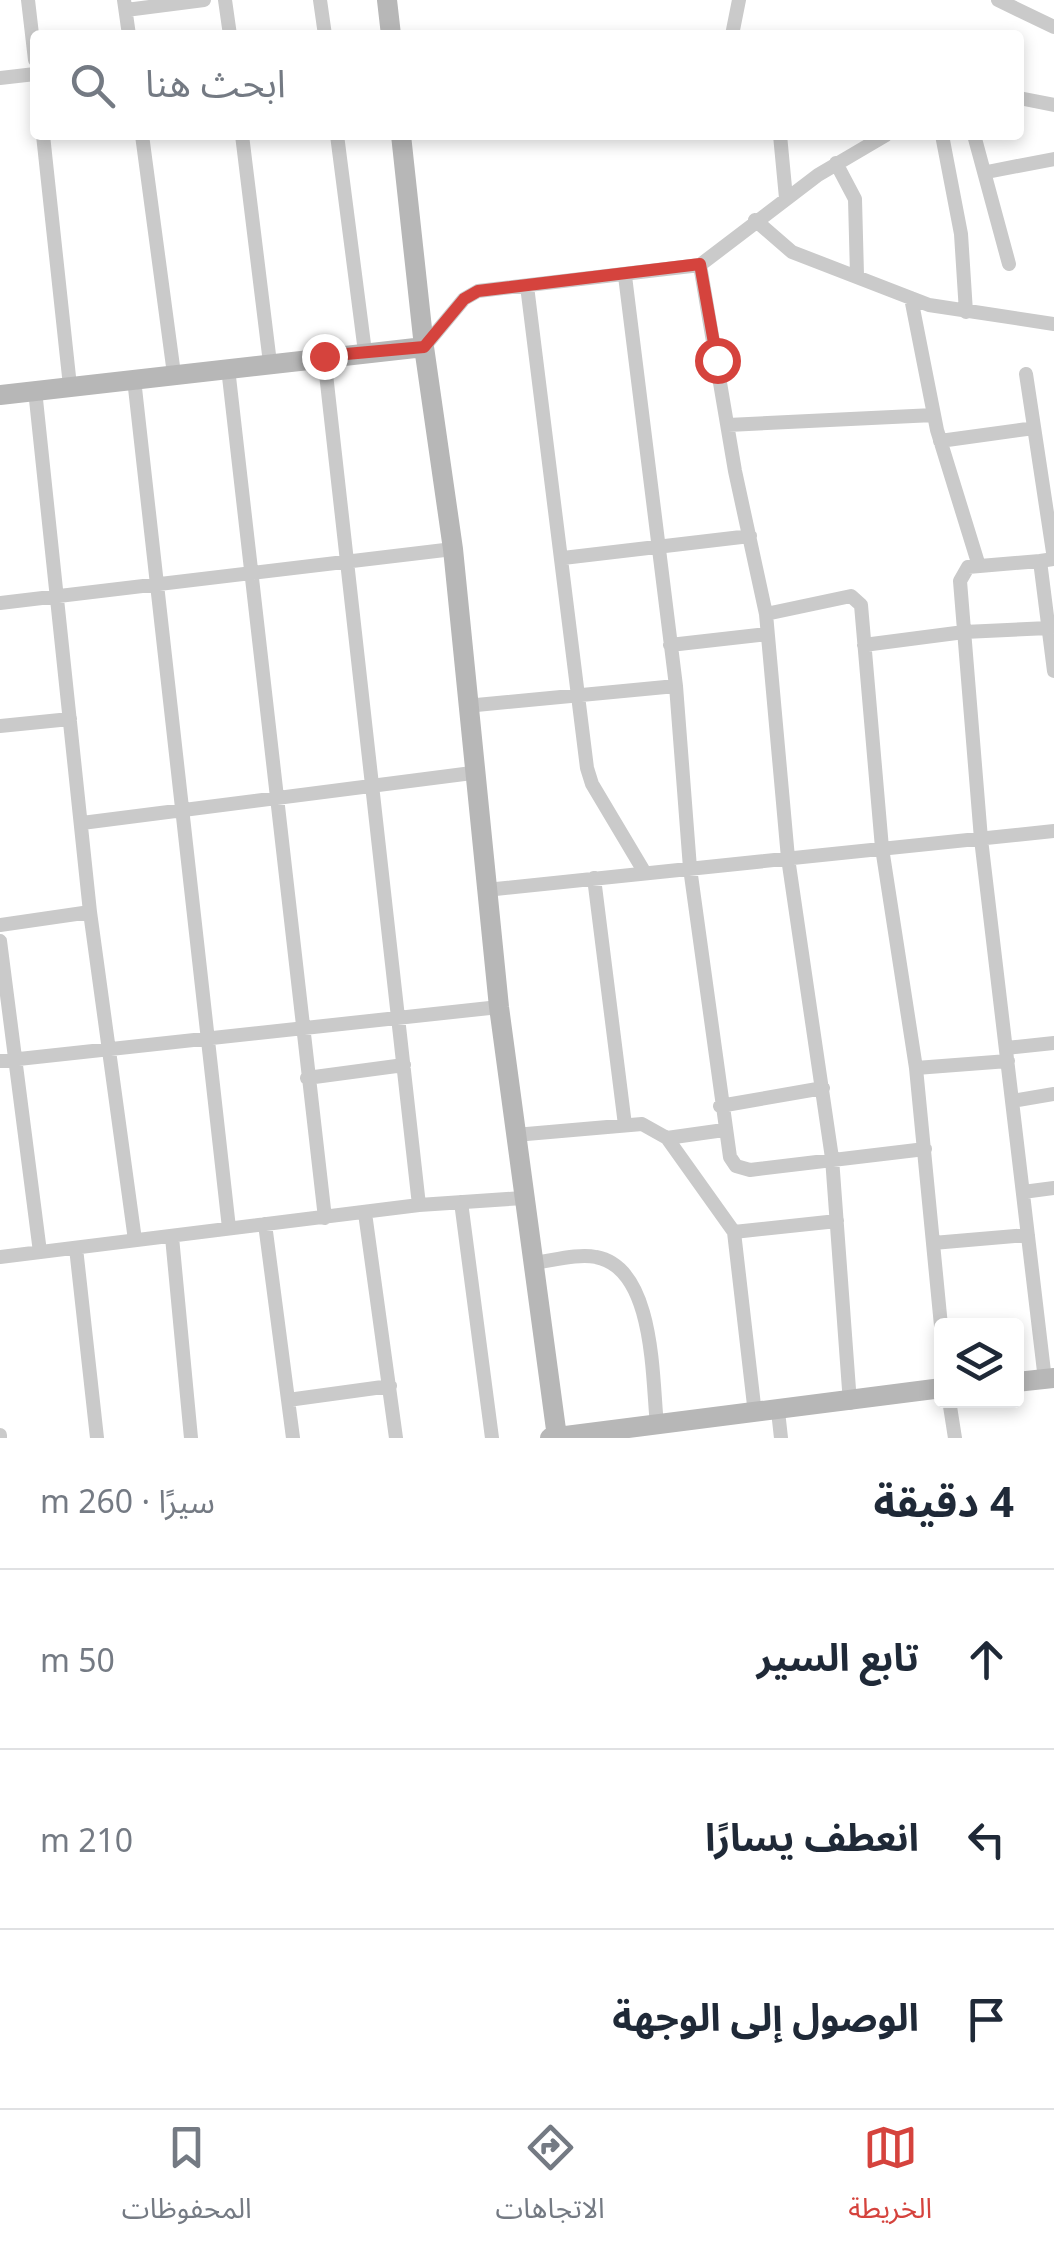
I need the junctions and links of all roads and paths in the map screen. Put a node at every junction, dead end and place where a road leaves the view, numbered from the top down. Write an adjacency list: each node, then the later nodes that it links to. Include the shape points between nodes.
1 (28, 0): 10 (street)
2 (204, 0): 8 (street)
3 (226, 0): 12 (street)
4 (320, 0): 13 (street)
5 (387, 0): 14 (street)
6 (739, 0): 15 (street)
7 (998, 0): 9 (street)
8 (125, 5): 11 (street)
9 (1054, 26)
10 (32, 30)
11 (128, 30)
12 (229, 30)
13 (324, 30)
14 (390, 30)
15 (733, 30)
16 (30, 75): 17 (street)
17 (0, 78)
18 (1024, 99): 19 (street)
19 (1054, 105)
20 (44, 140): 50 (street)
21 (143, 140): 47 (street)
22 (243, 140): 45 (street)
23 (338, 140): 43 (street)
24 (402, 140): 42 (street)
25 (780, 140): 32 (street)
26 (877, 140): 30 (street)
27 (943, 140): 40 (street, via 961,234)
28 (976, 140): 31 (street)
29 (1054, 159): 31 (street)
30 (836, 163): 32 (street); 36 (street, via 855,199)
31 (987, 172): 35 (street)
32 (786, 198): 33 (street)
33 (755, 220): 34 (street); 36 (street, via 792,252)
34 (700, 264): 37 (street); 54 (street)
35 (1010, 264)
36 (856, 275): 39 (street)
37 (626, 276): 38 (street); 58 (street)
38 (527, 286): 42 (street, via 478,291 464,299); 60 (street)
39 (911, 298): 40 (street); 53 (street)
40 (966, 312): 41 (street)
41 (1054, 324)
42 (424, 347): 43 (street); 59 (street)
43 (365, 352): 44 (street)
44 (324, 356): 45 (street); 61 (street)
45 (270, 363): 46 (street)
46 (228, 368): 47 (street); 64 (street)
47 (174, 374): 49 (street)
48 (1026, 374): 55 (street)
49 (134, 379): 50 (street); 65 (street)
50 (70, 386): 51 (street)
51 (35, 390): 52 (street); 66 (street)
52 (0, 395)
53 (934, 415): 54 (street); 56 (street)
54 (728, 424): 57 (street)
55 (1034, 428): 56 (street); 62 (street, via 1054,559)
56 (940, 441): 63 (street)
57 (750, 536): 58 (street); 68 (street)
58 (659, 548): 60 (street); 72 (street)
59 (453, 549): 61 (street); 78 (street)
60 (562, 558): 77 (street)
61 (350, 561): 64 (street); 82 (street)
62 (1040, 561): 63 (street); 69 (street)
63 (979, 566): 70 (street, via 968,567 960,581)
64 (251, 574): 65 (street); 83 (street)
65 (155, 586): 66 (street); 84 (street)
66 (56, 597): 67 (street); 79 (street)
67 (0, 602)
68 (766, 614): 71 (street); 73 (street, via 855,596)
69 (1048, 628): 70 (street); 74 (street)
70 (964, 632): 73 (street); 87 (street)
71 (768, 634): 72 (street); 89 (street)
72 (670, 645): 76 (street)
73 (864, 645): 88 (street)
74 (1053, 650): 75 (street)
75 (1054, 672)
76 (676, 686): 77 (street); 90 (street)
77 (579, 697): 78 (street); 91 (street, via 592,784)
78 (466, 706): 81 (street)
79 (70, 719): 80 (street); 85 (street)
80 (0, 726)
81 (472, 773): 82 (street); 93 (street)
82 (372, 786): 83 (street); 98 (street)
83 (276, 798): 84 (street); 99 (street)
84 (184, 810): 85 (street); 100 (street)
85 (82, 823): 94 (street)
86 (1054, 831): 87 (street)
87 (981, 839): 88 (street); 103 (street)
88 (882, 848): 89 (street); 106 (street)
89 (788, 858): 90 (street); 108 (street)
90 (690, 868): 91 (street); 111 (street)
91 (645, 873): 92 (street)
92 (594, 878): 93 (street); 112 (street)
93 (486, 890): 97 (street)
94 (90, 912): 95 (street); 102 (street)
95 (0, 926)
96 (0, 942): 104 (street)
97 (499, 1006): 98 (street); 114 (street)
98 (398, 1017): 99 (street); 105 (street)
99 (302, 1029): 100 (street); 107 (street)
100 (208, 1039): 102 (street); 127 (street)
101 (1054, 1043): 103 (street)
102 (111, 1050): 104 (street); 131 (street)
103 (1007, 1054): 106 (street); 110 (street)
104 (7, 1060): 134 (street)
105 (404, 1065): 107 (street); 122 (street)
106 (916, 1068): 116 (street)
107 (308, 1078): 124 (street)
108 (823, 1088): 111 (street); 117 (street)
109 (1054, 1094): 110 (street)
110 (1012, 1101): 119 (street)
111 (720, 1106): 113 (street)
112 (624, 1125): 114 (street); 115 (street, via 651,1126)
113 (724, 1130): 115 (street); 117 (street, via 730,1158 742,1169)
114 (515, 1135): 120 (street)
115 (667, 1138): 128 (street)
116 (925, 1149): 117 (street); 132 (street)
117 (832, 1158): 125 (street)
118 (1054, 1188): 119 (street)
119 (1023, 1192): 129 (street)
120 (524, 1198): 121 (street); 136 (street)
121 (461, 1202): 122 (street); 155 (street)
122 (419, 1205): 123 (street)
123 (364, 1213): 124 (street); 140 (street)
124 (324, 1218): 126 (street)
125 (837, 1221): 128 (street); 143 (street)
126 (265, 1224): 127 (street); 142 (street)
127 (229, 1228): 130 (street)
128 (734, 1232): 146 (street)
129 (1028, 1235): 132 (street); 138 (street)
130 (172, 1236): 131 (street); 152 (street)
131 (135, 1240): 133 (street)
132 (933, 1243): 137 (street)
133 (76, 1248): 134 (street); 151 (street)
134 (40, 1252): 135 (street)
135 (0, 1256)
136 (533, 1263): 147 (street, via 595,1256 623,1272 643,1306); 150 (street)
137 (940, 1318)
138 (1049, 1379): 139 (street)
139 (1024, 1381)
140 (390, 1386): 142 (street); 154 (street)
141 (934, 1389): 143 (street)
142 (288, 1400): 153 (street)
143 (850, 1402): 145 (street)
144 (950, 1408): 158 (street)
145 (778, 1411): 146 (street); 157 (street)
146 (755, 1414): 148 (street)
147 (657, 1425): 148 (street); 149 (street)
148 (693, 1430)
149 (609, 1434): 150 (street)
150 (557, 1437): 156 (street)
151 (97, 1438)
152 (191, 1438)
153 (293, 1438)
154 (396, 1438)
155 (492, 1438)
156 (550, 1438)
157 (782, 1438)
158 (955, 1438)

